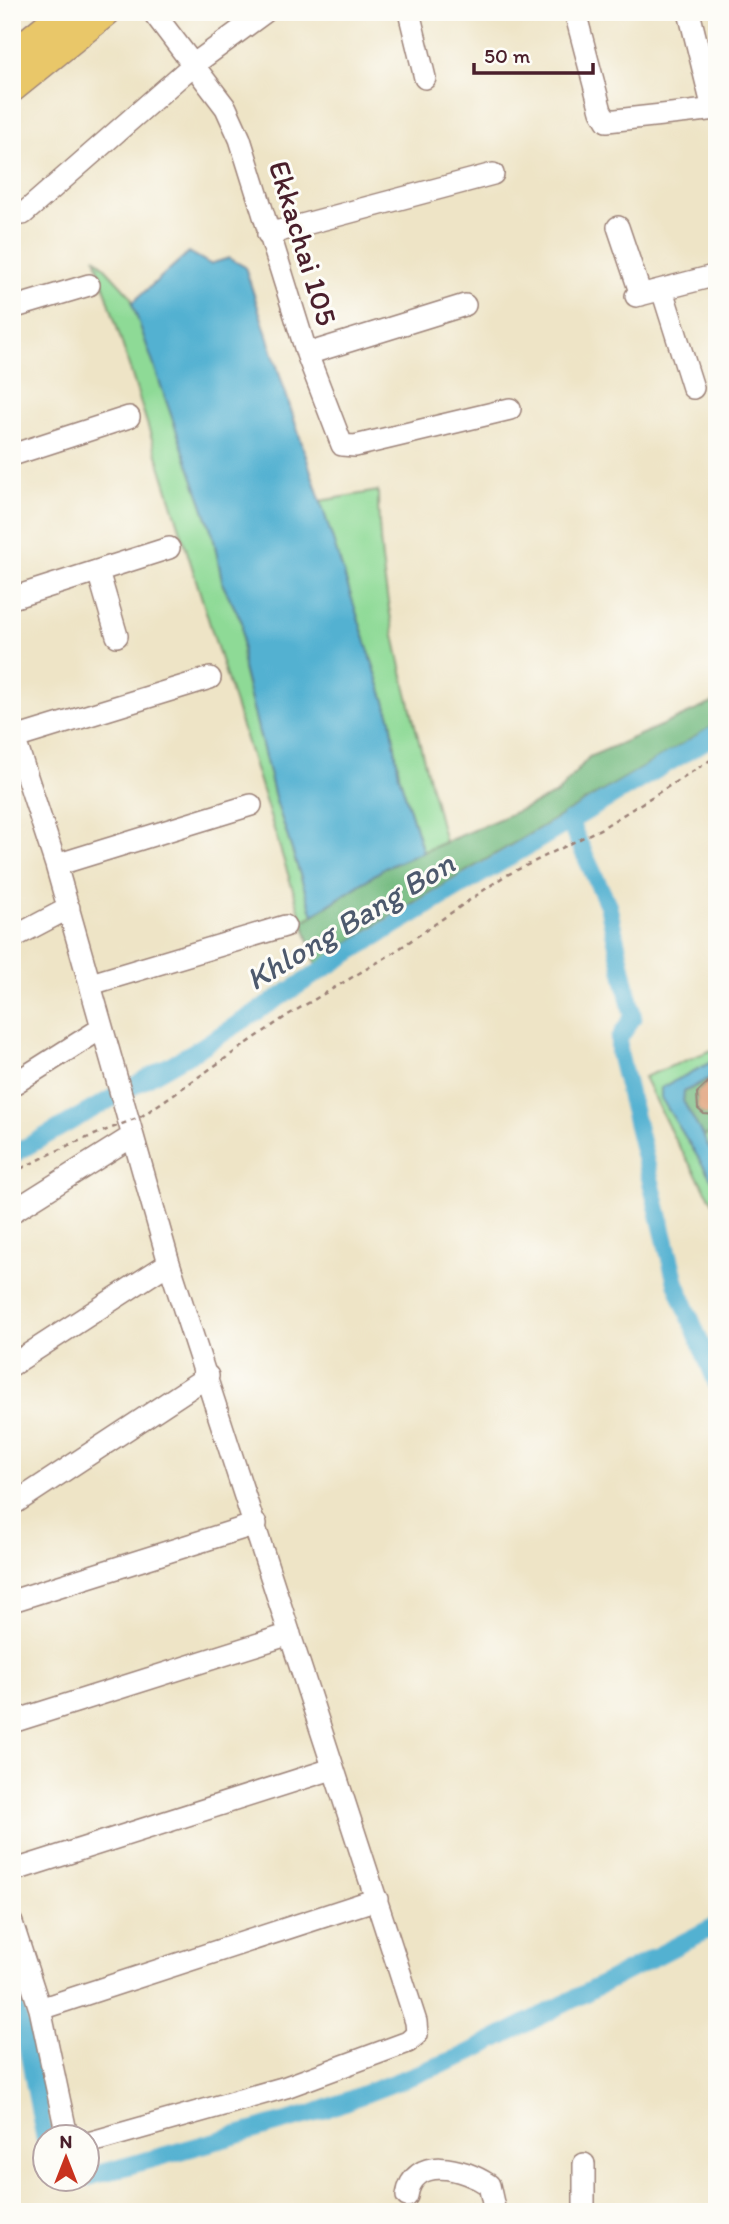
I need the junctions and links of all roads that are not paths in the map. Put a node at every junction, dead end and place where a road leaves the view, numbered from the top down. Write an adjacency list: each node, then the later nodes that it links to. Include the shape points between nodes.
1 (106, 12): 11 (main road)
2 (153, 12): 9 (street, Ekkachai 105)
3 (265, 12): 9 (street)
4 (409, 12): 10 (street)
5 (575, 12): 12 (street, via 607,121)
6 (689, 12): 12 (street)
7 (56, 16): 8 (main road)
8 (12, 55)
9 (193, 65): 14 (street); 16 (street, Ekkachai 105, via 226,108 240,139)
10 (425, 78)
11 (12, 88)
12 (715, 109)
13 (493, 174): 16 (street)
14 (23, 214)
15 (618, 227): 19 (street, via 639,295)
16 (268, 234): 22 (street, Ekkachai 105)
17 (717, 275): 19 (street)
18 (89, 285): 21 (street)
19 (662, 290): 23 (street)
20 (465, 305): 22 (street, Ekkachai 105)
21 (12, 308)
22 (307, 354): 24 (street, via 342,445 355,446)
23 (693, 388)
24 (510, 409)
25 (129, 417): 26 (street)
26 (12, 454)
27 (169, 548): 28 (street)
28 (98, 571): 29 (street); 30 (street)
29 (12, 598)
30 (117, 636)
31 (210, 678): 32 (street)
32 (13, 735): 33 (street)
33 (32, 790): 34 (street); 36 (street)
34 (12, 800)
35 (251, 804): 36 (street)
36 (56, 864): 37 (street)
37 (69, 908): 39 (street); 40 (street)
38 (285, 926): 40 (street)
39 (12, 938)
40 (90, 984): 41 (street)
41 (102, 1028): 42 (street); 43 (street)
42 (12, 1085)
43 (128, 1127): 44 (street); 45 (street)
44 (12, 1212)
45 (169, 1263): 46 (street); 47 (street)
46 (12, 1365)
47 (208, 1376): 48 (street); 49 (street)
48 (12, 1505)
49 (256, 1524): 50 (street); 51 (street)
50 (12, 1601)
51 (290, 1634): 52 (street); 53 (street)
52 (12, 1722)
53 (332, 1769): 54 (street); 55 (street)
54 (12, 1871)
55 (377, 1899): 57 (street); 59 (street, via 416,2022 417,2034 408,2042 286,2087)
56 (12, 1923): 57 (street)
57 (40, 2009): 58 (street)
58 (64, 2122)
59 (102, 2139)
60 (584, 2164): 63 (street)
61 (407, 2196): 62 (street, via 411,2180 422,2171 460,2169 489,2185)
62 (495, 2212)
63 (584, 2212)

